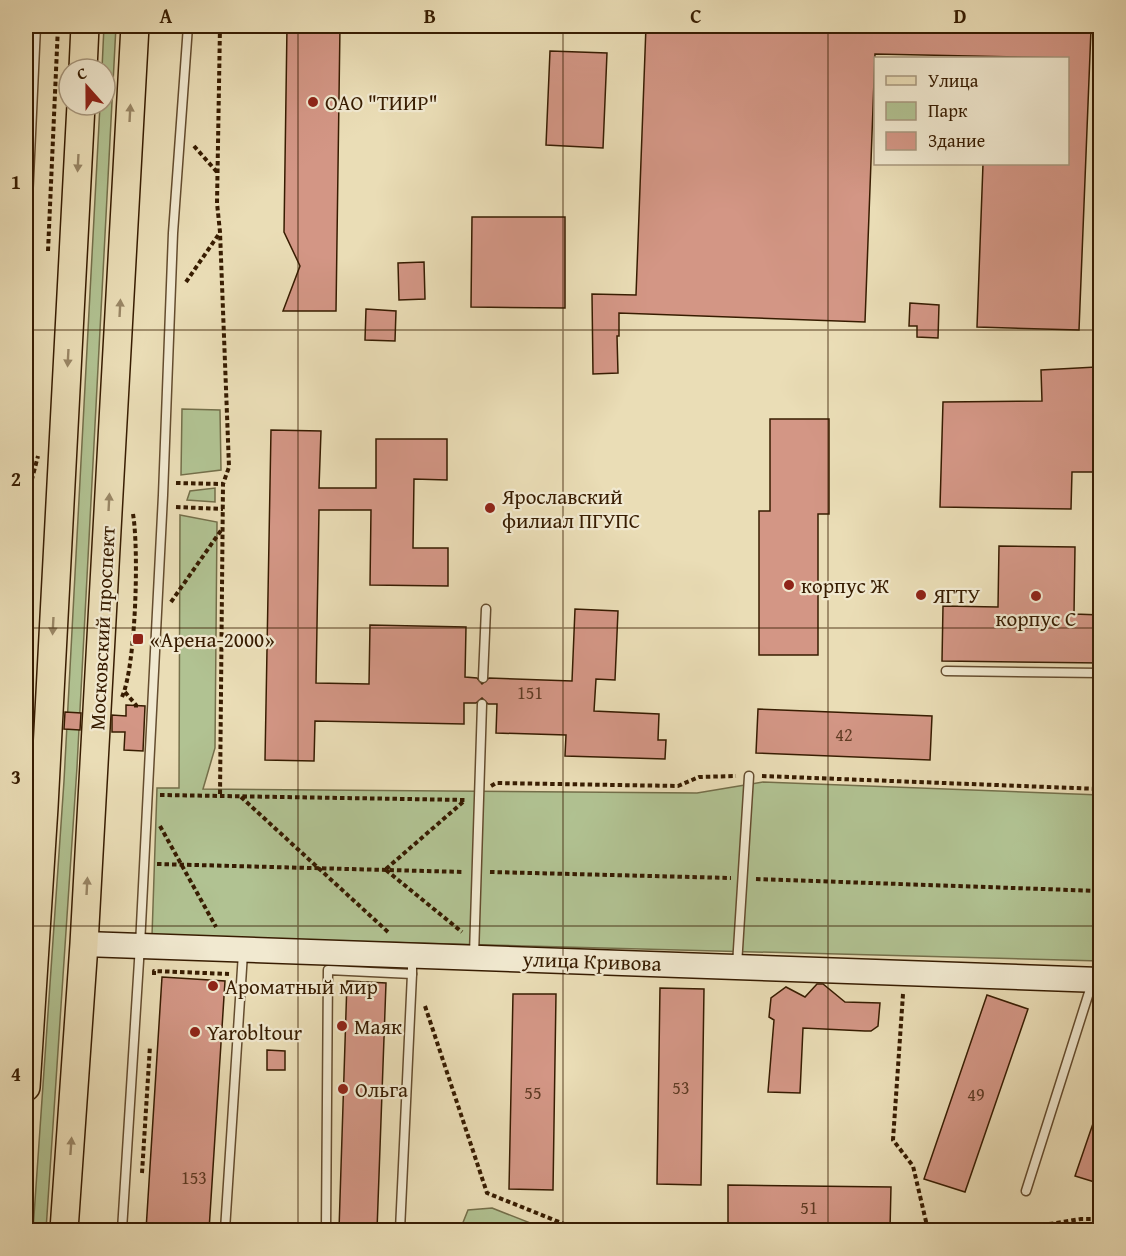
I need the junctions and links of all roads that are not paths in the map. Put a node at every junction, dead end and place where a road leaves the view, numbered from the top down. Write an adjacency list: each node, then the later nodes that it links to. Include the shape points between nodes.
1 (36, 26): 7 (lane)
2 (86, 26): 5 (main road)
3 (135, 26): 16 (main road, Московский проспект, one-way to 3)
4 (188, 26): 17 (lane, via 170,304)
5 (84, 57)
6 (80, 117): 15 (main road, one-way to 15)
7 (27, 183): 8 (lane)
8 (26, 242)
9 (486, 609): 12 (lane)
10 (946, 671): 11 (lane)
11 (1101, 673)
12 (483, 678)
13 (482, 704): 19 (lane)
14 (749, 776): 21 (lane)
15 (35, 806): 23 (main road)
16 (84, 944): 17 (street, улица Кривова); 25 (main road, Московский проспект, one-way to 16)
17 (140, 945): 18 (street, улица Кривова); 26 (lane)
18 (235, 948): 20 (street, улица Кривова); 27 (lane, via 241,974)
19 (474, 949): 20 (street, улица Кривова); 21 (street, улица Кривова)
20 (412, 964): 28 (lane, via 328,970); 29 (lane)
21 (736, 965): 22 (street, улица Кривова)
22 (1097, 980): 24 (lane)
23 (26, 1087)
24 (1026, 1191)
25 (64, 1230)
26 (122, 1230)
27 (225, 1230)
28 (326, 1230)
29 (400, 1230)

